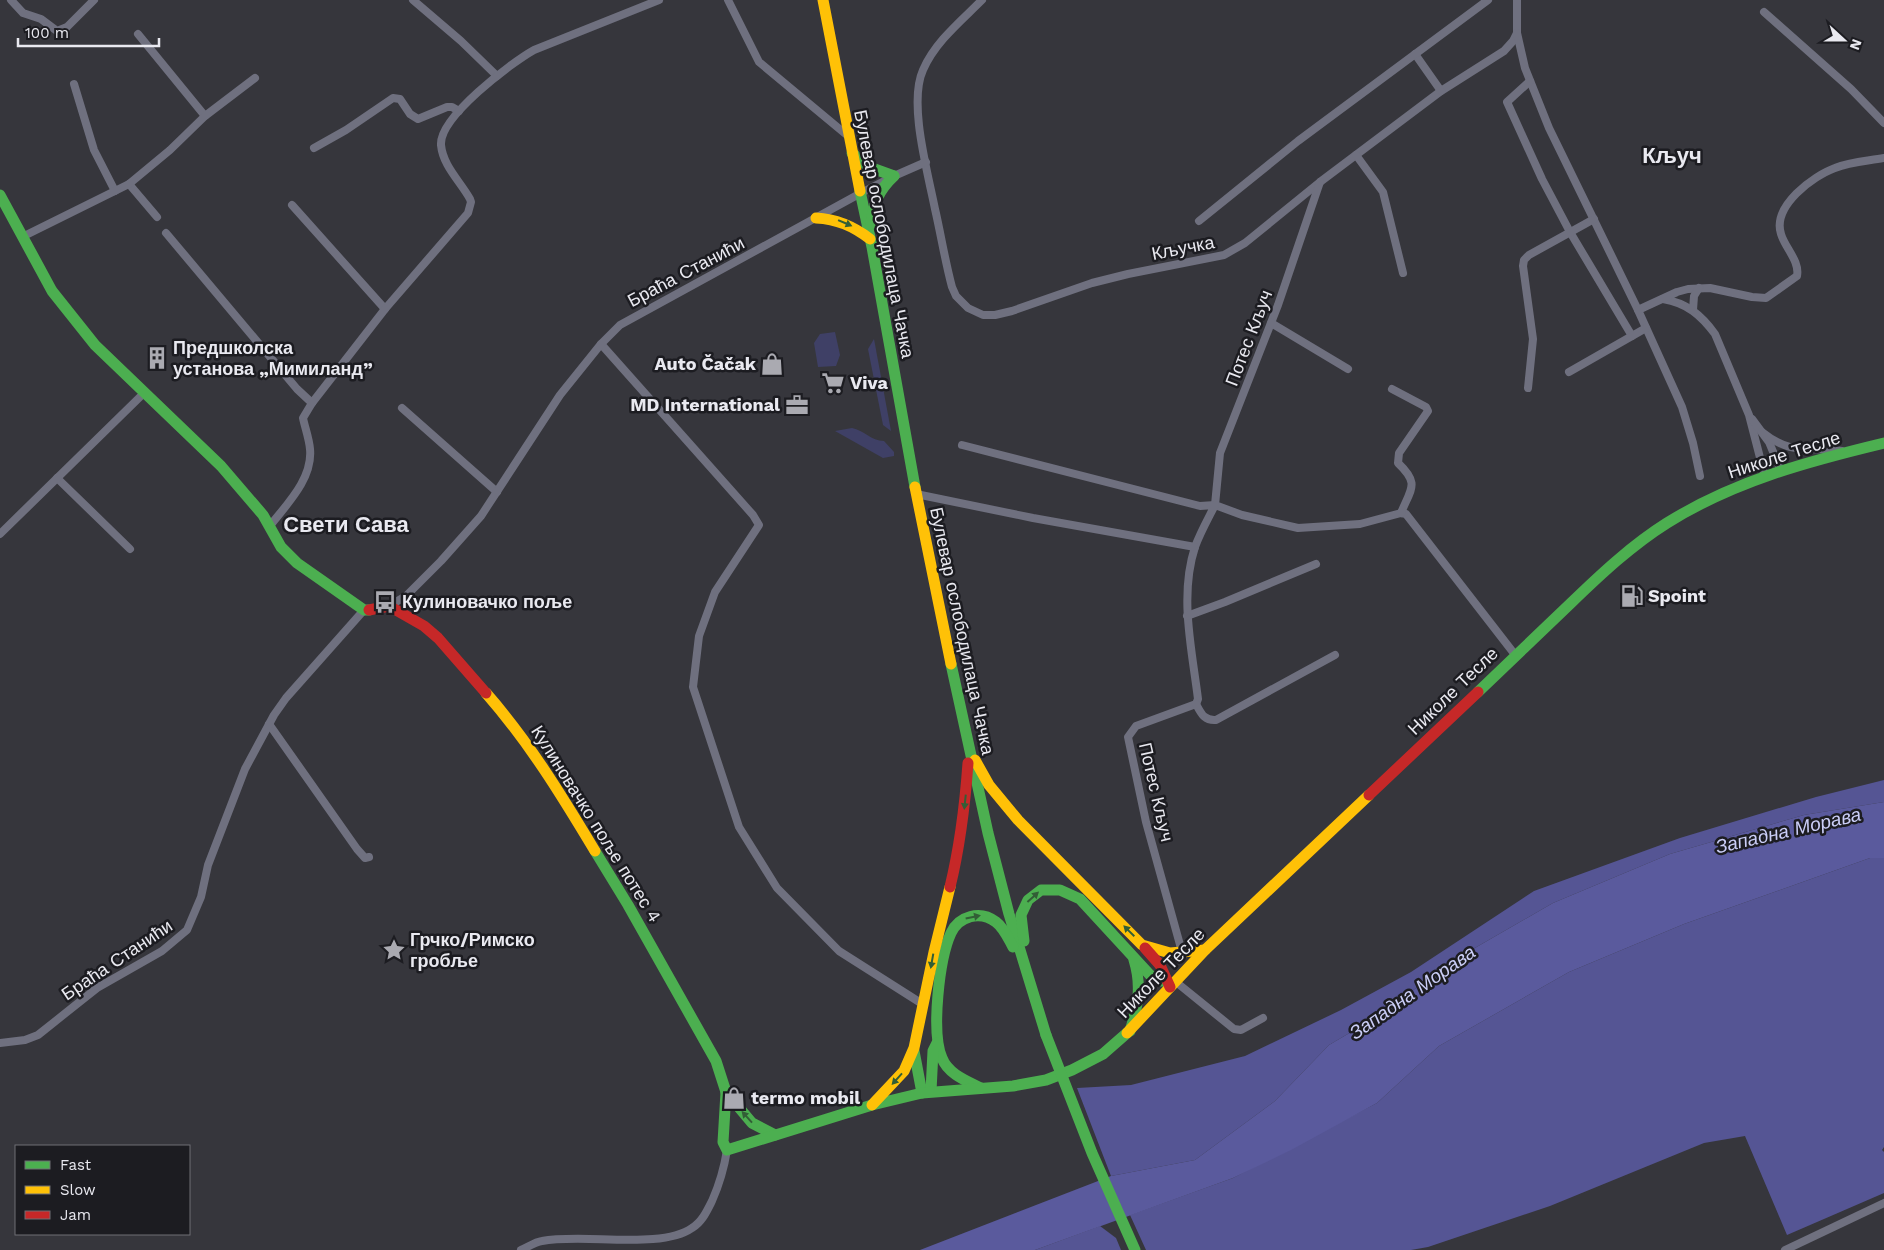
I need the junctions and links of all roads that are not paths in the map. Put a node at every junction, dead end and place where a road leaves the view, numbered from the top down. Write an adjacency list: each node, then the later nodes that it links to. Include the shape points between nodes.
1 (11, 0): 2 (street, via 23,12 41,19 57,31 67,28)
2 (94, 0)
3 (413, 0): 14 (street)
4 (659, 0): 14 (street, via 534,50)
5 (728, 0): 22 (street, via 759,62)
6 (823, 0): 22 (main road, Булевар ослободилаца Чачка)
7 (982, 0): 27 (street, via 929,56 922,72 918,109)
8 (1488, 0): 13 (street, Кључка)
9 (1517, 0): 11 (street)
10 (1764, 12): 21 (street, via 1851,89)
11 (1516, 33): 16 (street); 18 (street, Кључка, via 1504,51)
12 (138, 34): 20 (street)
13 (1415, 54): 18 (street); 38 (street, Кључка, via 1298,141)
14 (497, 76): 19 (street)
15 (256, 78): 20 (street)
16 (1530, 81): 37 (street, via 1549,128); 39 (street, via 1507,102)
17 (74, 84): 31 (street, via 94,150)
18 (1441, 91): 25 (street, Кључка)
19 (459, 111): 23 (street, via 447,107 418,119 410,114 400,99 393,98); 46 (street, via 444,132 441,145 449,166 470,199 470,207)
20 (205, 116): 30 (street)
21 (1884, 124)
22 (848, 136): 24 (main road, Булевар ослободилаца Чачка)
23 (314, 148)
24 (852, 153): 28 (main road, via 870,167); 32 (main road, Булевар ослободилаца Чачка)
25 (1356, 155): 29 (street, Кључка); 43 (street, via 1383,192)
26 (1884, 158): 44 (street, via 1834,168 1790,199 1781,217 1780,229 1798,267 1797,276 1772,296 1761,299)
27 (926, 162): 28 (street, Браћа Станићи); 29 (street, Кључка, via 952,287 960,301 983,315 1012,311 1128,274 1224,255 1245,243)
28 (894, 176): 32 (street, Браћа Станићи); 42 (main road, via 876,196)
29 (1320, 182): 49 (street, Потес Кључ)
30 (129, 184): 31 (street); 35 (street)
31 (114, 191): 41 (street)
32 (861, 193): 36 (street, Браћа Станићи); 42 (main road, Булевар ослободилаца Чачка)
33 (0, 194): 41 (main road)
34 (292, 205): 46 (street)
35 (157, 217)
36 (816, 218): 42 (main road, one-way to 42, via 837,219 852,225); 52 (street, Браћа Станићи, via 620,325)
37 (1594, 219): 39 (street); 47 (street)
38 (1199, 222)
39 (1570, 232): 51 (street); 56 (street, via 1524,260 1533,339)
40 (166, 233): 58 (street)
41 (22, 237): 57 (main road, via 52,291 95,345)
42 (870, 239): 70 (main road, Булевар ослободилаца Чачка)
43 (1403, 273)
44 (1700, 288): 45 (street, via 1677,292); 48 (street, via 1694,296)
45 (1663, 299): 47 (street); 48 (street)
46 (385, 309): 58 (street)
47 (1638, 310): 50 (street)
48 (1693, 310): 60 (street, via 1707,322 1714,334)
49 (1271, 324): 53 (street); 71 (street, Потес Кључ, via 1220,453)
50 (1646, 328): 51 (street); 66 (street, via 1682,407)
51 (1632, 336): 54 (street)
52 (601, 344): 69 (street, Браћа Станићи, via 560,395); 93 (street, via 759,525 715,592 699,636 693,687 739,827 777,888 839,951)
53 (1348, 369)
54 (1569, 372)
55 (1392, 388): 72 (street, via 1428,411 1399,453 1398,464 1411,478 1412,484)
56 (1528, 388)
57 (144, 393): 68 (street); 73 (main road, via 222,466 251,499)
58 (312, 402): 73 (street, via 303,418 310,450 305,476)
59 (402, 408): 69 (street)
60 (1749, 415): 61 (street); 67 (street)
61 (1762, 432): 64 (street, via 1774,442 1791,448); 65 (street)
62 (1884, 444): 64 (main road, Николе Тесле)
63 (962, 445): 71 (street, via 1200,506)
64 (1849, 452): 65 (main road, Николе Тесле)
65 (1781, 471): 67 (main road, Николе Тесле)
66 (1700, 476)
67 (1765, 477): 82 (main road, Николе Тесле, via 1712,498 1650,534 1604,572)
68 (57, 478): 74 (street); 76 (street)
69 (497, 492): 78 (street, Браћа Станићи, via 481,516 441,561 406,596)
70 (916, 494): 75 (street); 85 (main road, Булевар ослободилаца Чачка)
71 (1215, 505): 72 (street, via 1298,528 1360,524); 75 (street, Потес Кључ)
72 (1401, 513): 82 (street, via 1406,514)
73 (269, 527): 79 (main road, via 281,547 297,562)
74 (0, 534)
75 (1196, 547): 80 (street, Потес Кључ, via 1190,572)
76 (130, 549)
77 (1316, 564): 80 (street)
78 (389, 606): 79 (main road); 100 (main road, Кулиновачко поље потес 4, via 438,638 513,724 545,769 628,905 716,1061)
79 (364, 610): 84 (street, Браћа Станићи, via 286,698)
80 (1187, 616): 83 (street, Потес Кључ)
81 (1335, 655): 83 (street, via 1216,720 1204,717)
82 (1516, 656): 88 (main road, Николе Тесле)
83 (1196, 704): 89 (street, Потес Кључ, via 1136,726 1128,737 1146,822)
84 (269, 724): 86 (street, via 358,849 365,858); 97 (street, Браћа Станићи, via 245,768 187,930 162,951 97,988 38,1035)
85 (970, 754): 87 (main road, one-way to 85, via 1018,820); 91 (main road, Булевар ослободилаца Чачка); 93 (main road, one-way to 93, via 956,863)
86 (369, 857)
87 (1142, 944): 89 (main road, via 1164,952); 92 (main road, via 1160,963)
88 (1206, 950): 89 (main road); 92 (main road, Николе Тесле)
89 (1182, 952)
90 (1133, 958): 91 (main road, one-way to 90, via 1023,910 1032,896 1050,889 1080,899); 92 (main road, via 1150,975); 95 (main road, via 1141,986)
91 (1023, 959): 96 (main road, one-way to 91, via 937,1017 943,962 948,940 958,923 974,915 993,919); 107 (main road, Булевар ослободилаца Чачка, bridge, via 1046,1035 1089,1146)
92 (1171, 984): 94 (street, via 1234,1029 1241,1030); 95 (main road, Николе Тесле)
93 (924, 1005): 98 (main road)
94 (1263, 1018)
95 (1130, 1032): 99 (main road, Николе Тесле, via 1103,1054 1046,1080)
96 (938, 1041): 99 (main road, via 939,1052 949,1069); 101 (main road)
97 (0, 1043)
98 (914, 1048): 101 (main road); 102 (main road, one-way to 102, via 904,1071)
99 (981, 1088): 101 (main road)
100 (726, 1092): 103 (main road, Кулиновачко поље потес 4, one-way to 100, via 752,1123); 104 (main road, Кулиновачко поље потес 4, via 723,1142)
101 (926, 1092): 102 (main road)
102 (872, 1105): 103 (main road)
103 (775, 1135): 104 (main road)
104 (726, 1150): 106 (street, via 720,1182 705,1215 692,1228 673,1237 540,1241)
105 (1884, 1203): 108 (street)
106 (521, 1250)
107 (1135, 1250)
108 (1786, 1250)

